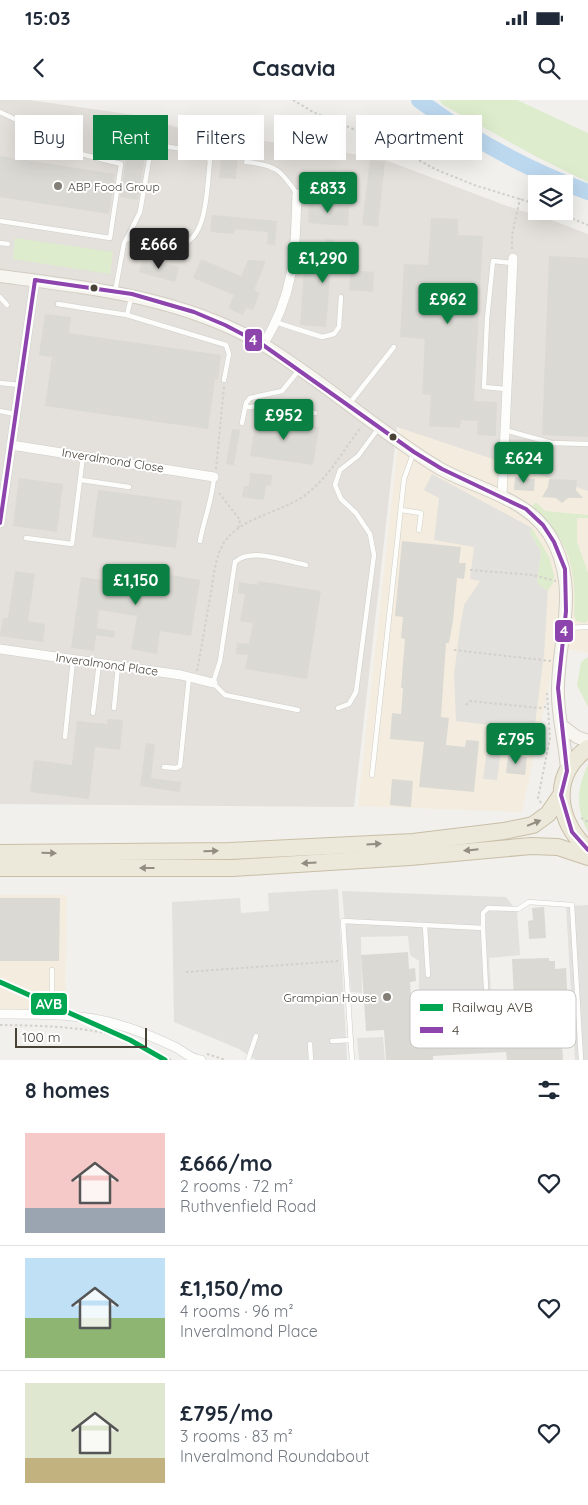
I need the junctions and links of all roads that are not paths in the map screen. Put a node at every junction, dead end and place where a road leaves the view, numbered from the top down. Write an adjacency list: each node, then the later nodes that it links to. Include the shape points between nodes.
1 (0, 112): 5 (lane, via 21,122 33,142 121,164 110,238)
2 (246, 162): 4 (lane, via 268,164 278,169)
3 (353, 193): 4 (lane, via 313,189)
4 (297, 194): 19 (street, via 291,279)
5 (0, 221)
6 (126, 239): 6 (lane, via 140,212 151,149 158,145 206,153 210,161 202,225 195,236 181,244); 12 (lane)
7 (0, 243): 8 (lane)
8 (8, 244)
9 (513, 260): 26 (street); 26 (lane, via 494,261 484,387)
10 (0, 276): 11 (street)
11 (35, 280): 12 (street); 25 (street)
12 (115, 292): 13 (street)
13 (132, 294): 18 (lane); 20 (street, via 194,312)
14 (342, 297): 19 (lane, via 339,327 334,334 322,337)
15 (0, 298): 17 (lane)
16 (58, 304): 18 (lane)
17 (7, 306)
18 (127, 314): 23 (lane, via 226,345 229,354)
19 (276, 322): 20 (street)
20 (263, 345): 22 (street)
21 (394, 347): 27 (lane)
22 (299, 370): 27 (street); 28 (lane, via 282,391 250,398)
23 (224, 380)
24 (0, 383): 25 (lane)
25 (20, 385): 31 (street)
26 (506, 389): 34 (street)
27 (348, 405): 33 (street)
28 (245, 407): 30 (lane, via 252,408 261,403); 32 (lane)
29 (0, 411): 31 (lane)
30 (316, 413)
31 (15, 414): 36 (street)
32 (242, 423)
33 (379, 427): 37 (street); 58 (lane, via 358,456 340,470 335,485 341,499 356,513 370,534 374,555 356,692 349,704)
34 (504, 430): 35 (lane, via 552,443); 42 (street)
35 (588, 444)
36 (12, 445): 38 (street, Inveralmond Close); 44 (street)
37 (414, 452): 42 (street, via 462,480); 43 (lane, via 405,472)
38 (83, 454): 39 (street, Inveralmond Close); 40 (lane)
39 (214, 477): 47 (lane, via 212,499)
40 (81, 480): 41 (lane); 46 (lane, via 72,544)
41 (129, 488)
42 (502, 496): 50 (street, via 526,509 543,525 554,542 565,569)
43 (401, 510): 45 (lane, via 421,513); 67 (lane)
44 (0, 519)
45 (419, 530)
46 (26, 538)
47 (200, 542)
48 (306, 565): 56 (lane, via 252,555 242,556 235,562)
49 (588, 627): 50 (lane)
50 (564, 628): 61 (street, via 553,664)
51 (0, 649): 52 (street, Inveralmond Place)
52 (73, 660): 53 (street, Inveralmond Place); 62 (lane)
53 (99, 663): 54 (street, Inveralmond Place); 60 (lane)
54 (118, 666): 55 (street, Inveralmond Place); 57 (lane)
55 (192, 677): 56 (street, Inveralmond Place); 65 (lane, via 180,766)
56 (214, 683): 59 (lane, via 224,695)
57 (114, 708)
58 (338, 708)
59 (298, 710)
60 (93, 713)
61 (561, 725): 63 (street); 66 (street)
62 (65, 737)
63 (588, 741)
64 (588, 748): 66 (highway)
65 (164, 767)
66 (567, 771): 68 (highway)
67 (372, 774)
68 (560, 795): 69 (highway, via 568,824); 70 (highway, one-way to 68, via 230,851 413,842 533,825 548,814)
69 (588, 850)
70 (0, 853)
71 (588, 857): 72 (highway, one-way to 72, via 558,847 531,846 232,868)
72 (0, 868)
73 (424, 926): 74 (lane); 76 (lane); 81 (lane, via 344,920)
74 (483, 928): 77 (lane); 89 (lane, via 483,913 488,908 518,909 529,902 572,905)
75 (52, 970): 79 (lane)
76 (428, 975)
77 (486, 988)
78 (0, 1014): 79 (street)
79 (52, 1014): 84 (street, via 89,1018 129,1028 173,1046)
80 (256, 1036): 86 (lane)
81 (351, 1040): 82 (lane); 88 (lane)
82 (332, 1041)
83 (310, 1044): 87 (lane)
84 (190, 1059): 85 (street)
85 (201, 1060)
86 (248, 1060)
87 (311, 1060)
88 (352, 1060)
89 (581, 1060)

